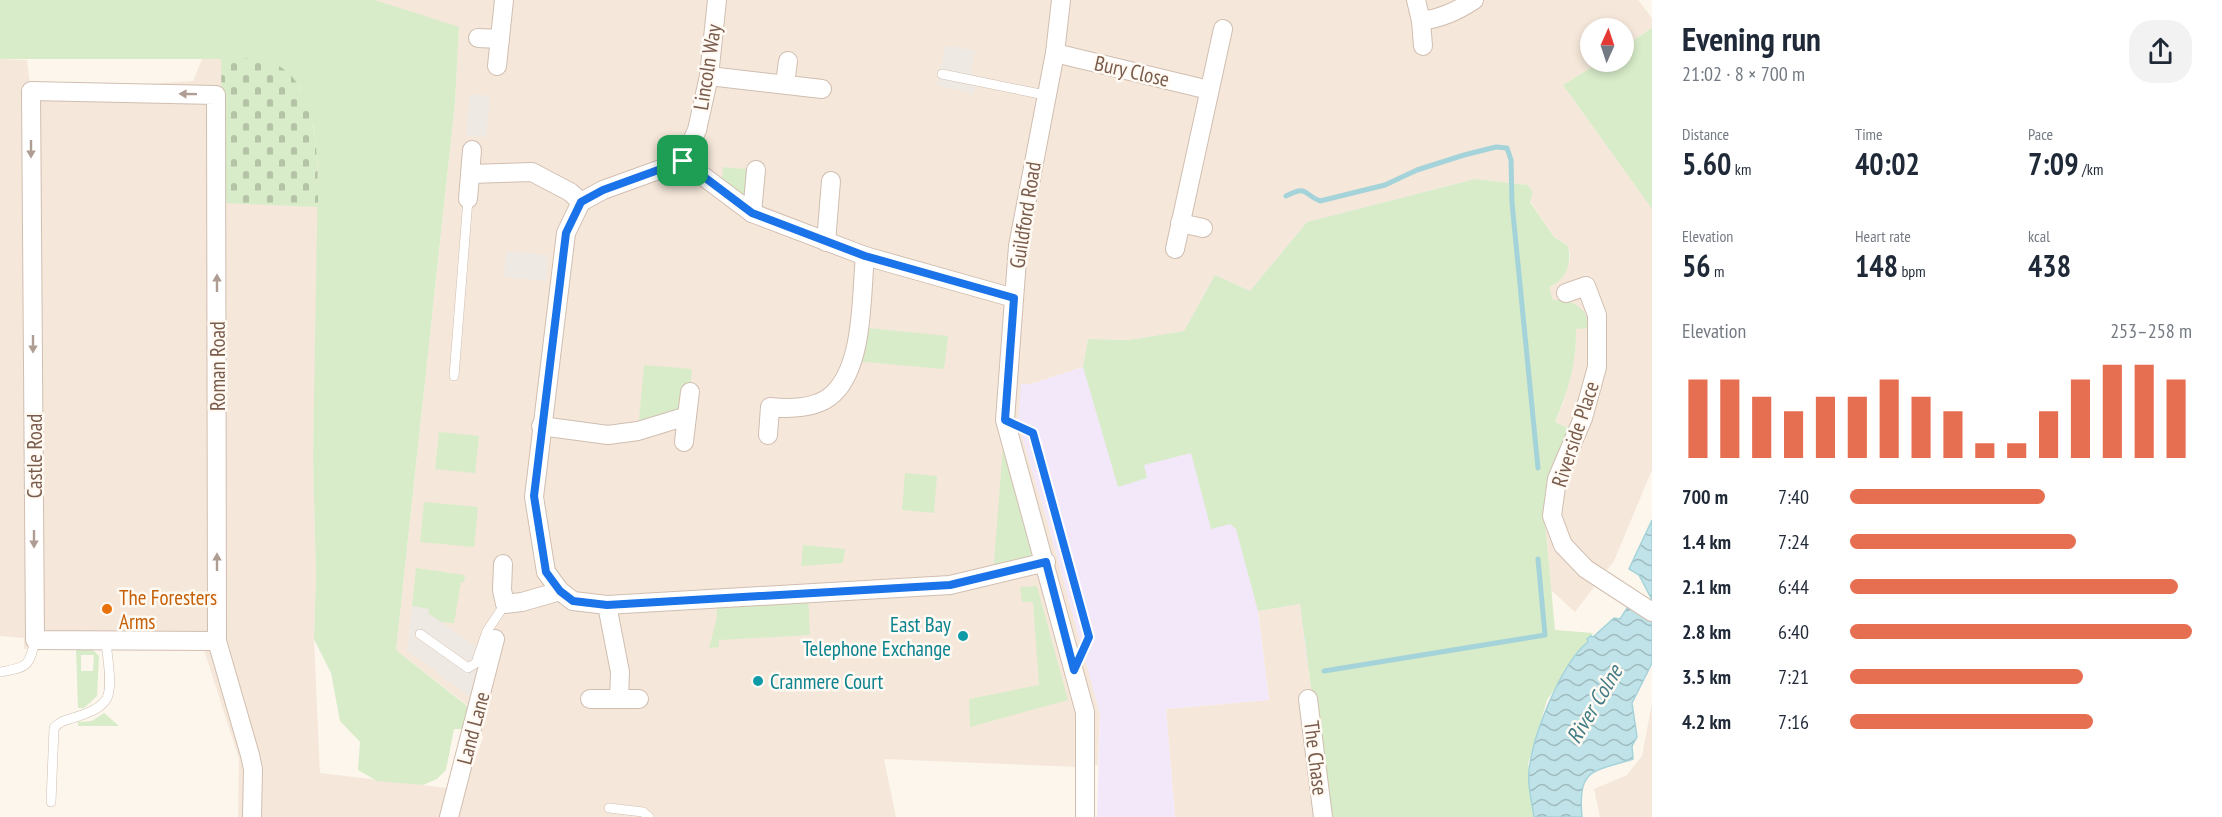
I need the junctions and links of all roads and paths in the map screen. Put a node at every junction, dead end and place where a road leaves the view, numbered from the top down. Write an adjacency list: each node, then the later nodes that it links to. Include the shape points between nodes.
1 (504, 0): 9 (street)
2 (717, 0): 15 (street, Lincoln Way)
3 (1061, 0): 11 (street, Guildford Road)
4 (1416, 0): 6 (street)
5 (1474, 0): 6 (street, via 1454,12)
6 (1421, 21): 10 (street)
7 (1223, 29): 18 (street)
8 (478, 38): 9 (street)
9 (500, 39): 13 (street)
10 (1423, 46)
11 (1055, 53): 18 (street, Bury Close); 20 (street, Guildford Road)
12 (788, 61): 16 (street)
13 (497, 66)
14 (942, 74): 20 (lane)
15 (709, 76): 16 (street); 22 (street, Lincoln Way, via 697,130)
16 (785, 84): 17 (street)
17 (822, 89)
18 (1209, 90): 29 (street)
19 (31, 91): 51 (street, Castle Road, one-way to 51); 52 (street, Roman Road, one-way to 19, via 216,95)
20 (1045, 95): 35 (street, Guildford Road, via 1018,246)
21 (472, 150): 24 (street)
22 (683, 161): 27 (street); 28 (street)
23 (756, 170): 28 (street)
24 (470, 174): 26 (street); 27 (street, via 532,172)
25 (831, 180): 31 (street)
26 (468, 199): 36 (lane)
27 (581, 202): 40 (street, via 566,233)
28 (752, 213): 31 (street)
29 (1180, 223): 30 (street); 32 (street)
30 (1203, 228)
31 (826, 242): 33 (street)
32 (1175, 249)
33 (865, 256): 35 (street); 41 (street, via 853,361 842,383 831,396 815,404 791,409 771,398)
34 (1566, 293): 48 (street, Riverside Place, via 1586,286 1597,315 1597,367 1583,418 1557,479 1552,516 1563,545 1586,569)
35 (1014, 298): 39 (street, Guildford Road)
36 (454, 376)
37 (690, 392): 38 (street)
38 (687, 416): 40 (street, via 638,431 608,435); 42 (street)
39 (1005, 420): 43 (street, Guildford Road); 54 (lane, via 1033,433 1089,637)
40 (542, 426): 45 (street, via 534,496 546,572)
41 (768, 435)
42 (684, 442)
43 (1046, 562): 47 (street, via 950,585); 54 (street, Guildford Road)
44 (503, 564): 46 (street)
45 (560, 591): 46 (street); 47 (street, via 573,601)
46 (505, 604): 49 (lane, via 487,631 476,663 468,668)
47 (607, 605): 57 (street, via 620,672)
48 (1652, 612)
49 (420, 634)
50 (495, 639): 63 (street, Land Lane)
51 (35, 640): 53 (street); 55 (lane, via 28,663)
52 (217, 641): 53 (street); 62 (street, Roman Road, via 253,769)
53 (106, 642): 60 (lane, via 106,699 97,709 60,721 54,728)
54 (1074, 670): 65 (street, Guildford Road, via 1085,712)
55 (0, 672)
56 (590, 699): 57 (street)
57 (619, 699): 58 (street)
58 (639, 699)
59 (1308, 699): 66 (street, The Chase)
60 (51, 802)
61 (609, 808): 64 (lane, via 643,812)
62 (252, 817)
63 (449, 817)
64 (649, 817)
65 (1085, 817)
66 (1323, 817)

